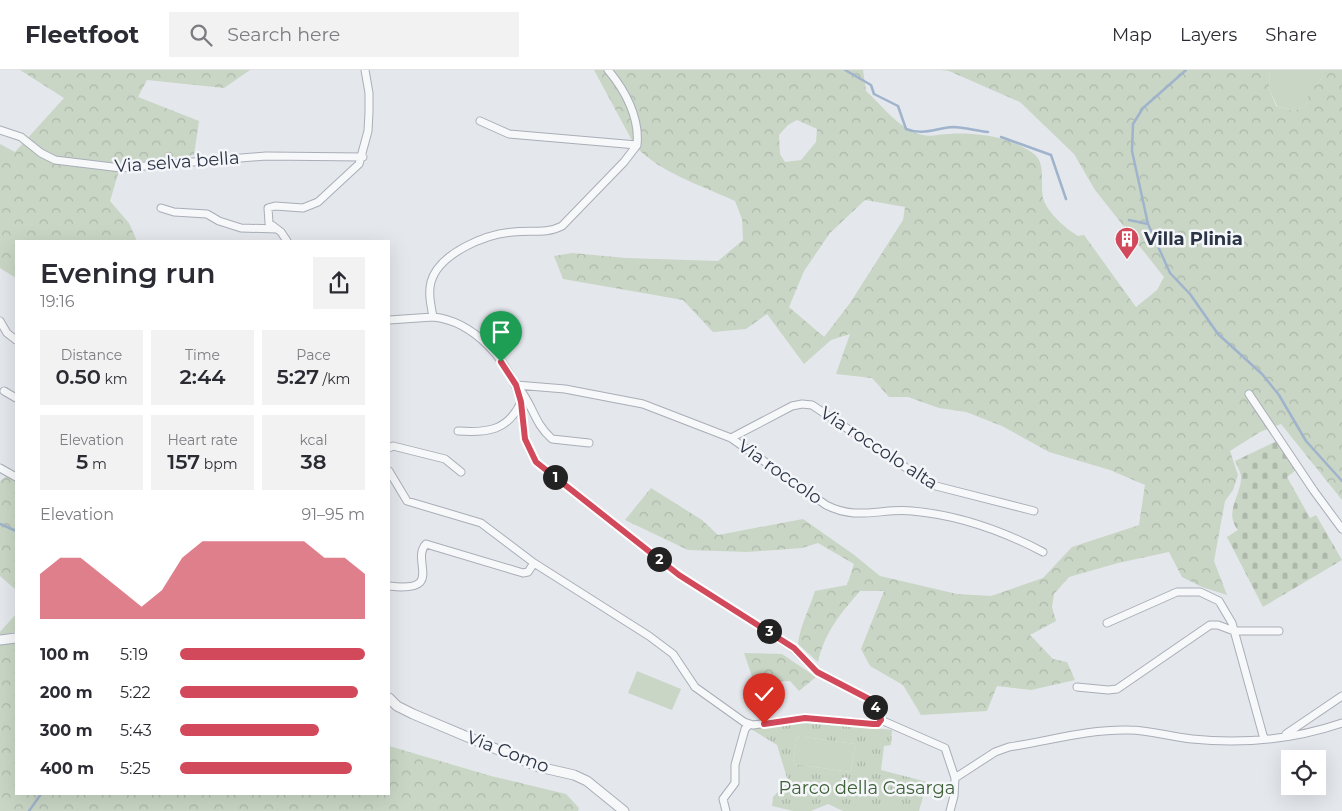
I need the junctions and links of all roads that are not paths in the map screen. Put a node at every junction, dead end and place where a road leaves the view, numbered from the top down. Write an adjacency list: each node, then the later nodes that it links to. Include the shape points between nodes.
1 (364, 70): 6 (street, via 369,92 368,131)
2 (608, 70): 5 (street, via 628,98)
3 (480, 121): 5 (street, via 509,134)
4 (0, 130): 6 (street, Via selva bella, via 21,137 55,160 121,168 266,156)
5 (637, 145): 10 (street, via 612,176 554,231 493,236 472,244 441,265 431,282 429,296)
6 (362, 157): 8 (street, via 360,164 318,202 303,208 268,208 269,223)
7 (161, 208): 8 (street, via 206,214 241,228)
8 (277, 229): 9 (street)
9 (286, 240)
10 (433, 316): 11 (street); 14 (street, via 447,318 477,337 495,353)
11 (390, 320)
12 (0, 321): 13 (street)
13 (15, 339)
14 (516, 385): 18 (street); 20 (street, Via roccolo, via 624,399); 21 (street, via 527,398 536,422 552,440)
15 (4, 391): 17 (street)
16 (1249, 394): 28 (street)
17 (15, 397)
18 (521, 402): 19 (street, via 515,415 498,428); 40 (street, via 525,439 536,462 679,575 794,648 817,672 869,699 880,713)
19 (458, 431)
20 (731, 438): 27 (street, Via roccolo alta, via 792,406 812,405 932,485); 29 (street, Via roccolo, via 840,512 923,512 1009,534)
21 (589, 444)
22 (390, 447): 24 (street, via 445,459)
23 (0, 468): 26 (street)
24 (461, 472)
25 (390, 473): 30 (street, via 408,501 481,522)
26 (15, 476)
27 (1034, 511)
28 (1342, 529)
29 (1043, 552)
30 (534, 563): 31 (street, via 528,572 523,572 426,544 422,556 424,573 420,581 412,586); 42 (street, via 649,636 673,654 695,687)
31 (390, 586)
32 (1107, 623): 33 (street, via 1177,592 1200,592 1219,600)
33 (1234, 631): 34 (street); 37 (street, via 1218,625 1206,626 1114,690); 44 (street)
34 (1279, 631)
35 (15, 638): 36 (street)
36 (0, 640)
37 (1077, 687)
38 (1342, 696): 43 (street)
39 (390, 699): 46 (street, Via Como, via 413,714 539,767 587,781)
40 (881, 720): 42 (street, via 873,724 805,718); 45 (street, via 945,748)
41 (1342, 723): 43 (street, via 1308,733)
42 (749, 724): 47 (street, via 744,729 735,765 735,783 723,799)
43 (1285, 735): 44 (street)
44 (1264, 739): 45 (street, via 1192,739 1129,730 1095,731 1009,747 995,752)
45 (955, 778): 48 (street)
46 (624, 811)
47 (726, 811)
48 (950, 811)

